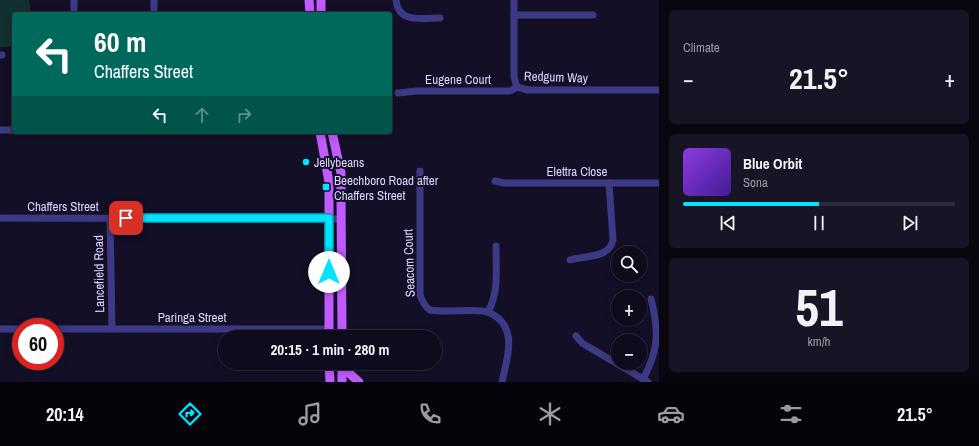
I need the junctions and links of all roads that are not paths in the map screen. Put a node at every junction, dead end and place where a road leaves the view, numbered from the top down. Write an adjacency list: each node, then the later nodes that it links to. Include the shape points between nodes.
1 (74, 0): 7 (street)
2 (154, 0): 8 (street)
3 (309, 0): 9 (main road)
4 (321, 0): 10 (main road)
5 (396, 0): 13 (street, via 400,13 410,18)
6 (514, 0): 11 (street, Redgum Way)
7 (74, 12)
8 (154, 12)
9 (310, 12)
10 (321, 12)
11 (514, 15): 12 (street); 14 (street, Redgum Way)
12 (593, 15)
13 (440, 18)
14 (516, 87): 15 (street, Redgum Way, via 528,90); 16 (street, Eugene Court, via 510,91)
15 (659, 90)
16 (398, 93)
17 (0, 130): 18 (street)
18 (12, 130)
19 (320, 134): 27 (main road, via 329,182)
20 (332, 134): 28 (main road, via 341,173)
21 (420, 171): 32 (street, Seacom Court, via 422,301 430,310)
22 (495, 181): 23 (street, Elettra Close)
23 (609, 183): 24 (street, Elettra Close); 30 (street, via 612,245 605,253)
24 (659, 183)
25 (0, 218): 26 (street, Chaffers Street)
26 (110, 218): 27 (street, Chaffers Street); 36 (street, Lancefield Road)
27 (329, 218): 28 (street, Chaffers Street); 37 (main road)
28 (341, 218): 38 (main road)
29 (496, 246): 32 (street, via 496,287)
30 (570, 260)
31 (651, 299): 44 (street, via 657,324 656,347)
32 (488, 312): 48 (street, via 501,320 508,332 509,350)
33 (0, 329): 34 (street)
34 (12, 329)
35 (64, 329): 36 (street, Paringa Street)
36 (112, 329): 39 (street, Paringa Street)
37 (329, 330)
38 (342, 330)
39 (218, 331)
40 (576, 336): 44 (street, via 582,343)
41 (329, 370): 45 (main road)
42 (342, 370): 46 (main road)
43 (349, 370): 47 (main road)
44 (645, 380)
45 (330, 382)
46 (342, 382)
47 (359, 382)
48 (502, 382)

